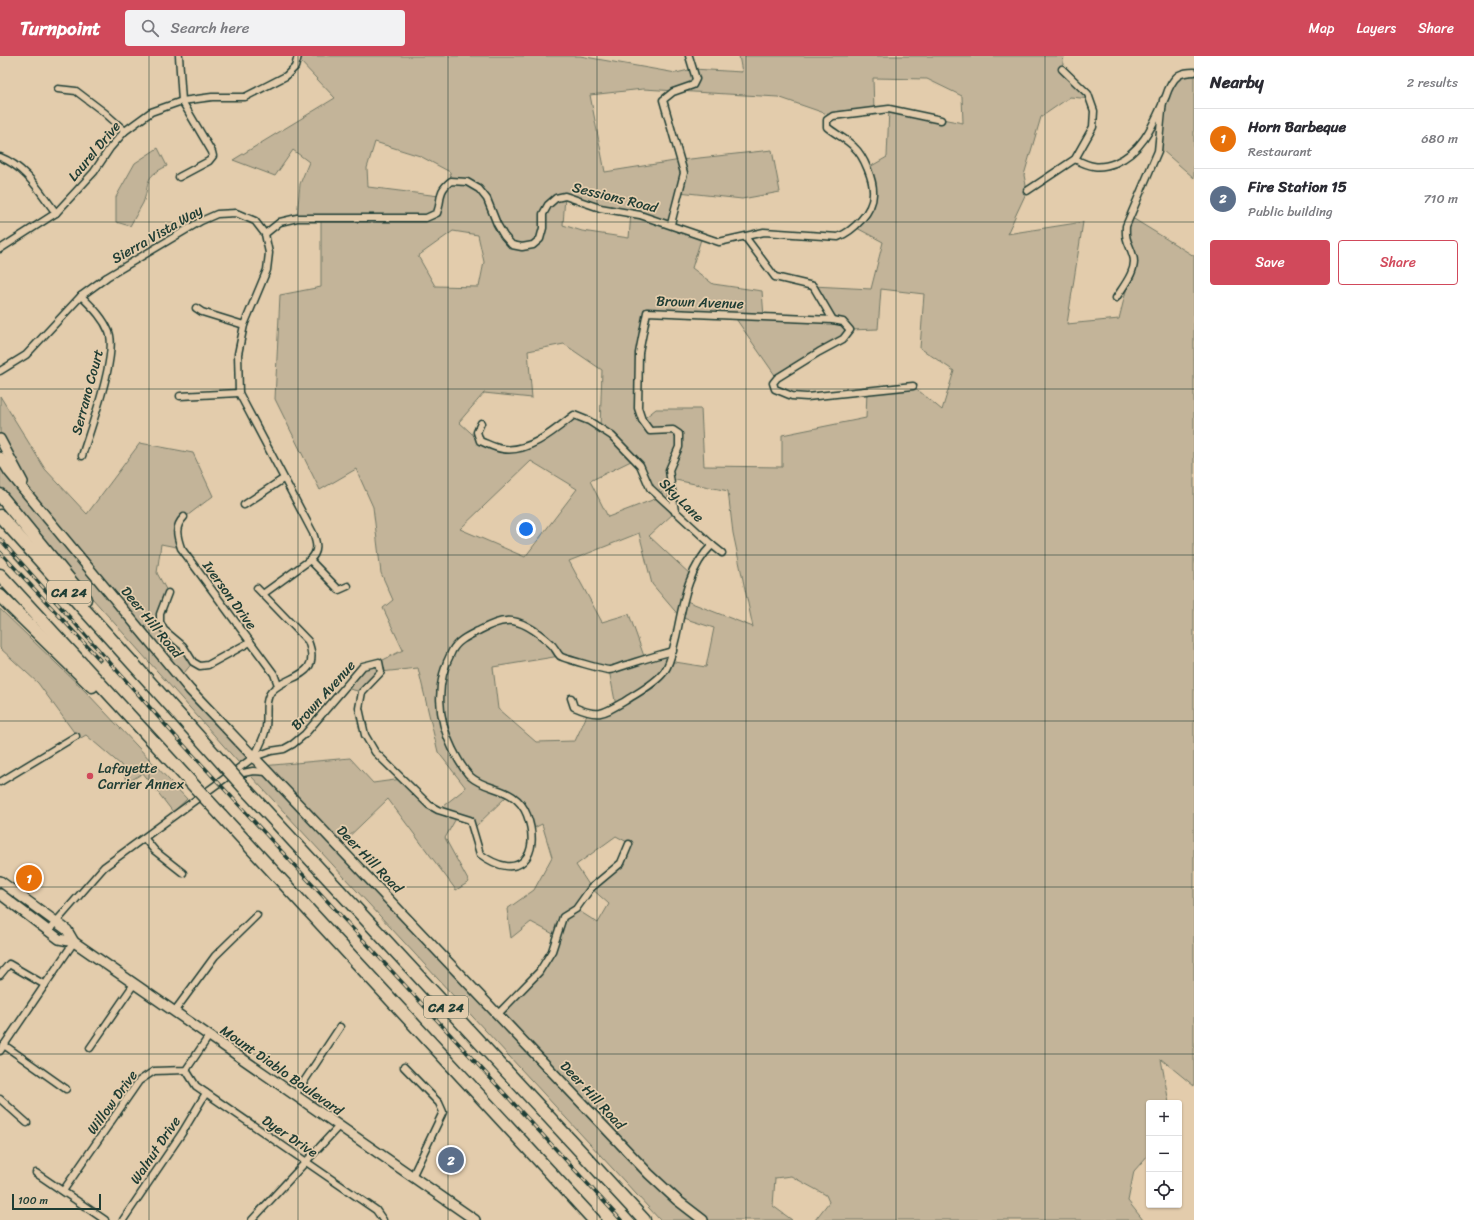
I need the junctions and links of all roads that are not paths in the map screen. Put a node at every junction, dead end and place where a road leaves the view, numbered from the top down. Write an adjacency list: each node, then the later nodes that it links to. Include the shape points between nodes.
1 (179, 56): 8 (street)
2 (298, 56): 8 (street, Laurel Drive, via 295,67 286,76 245,98)
3 (690, 56): 16 (street, Sessions Road, via 696,78 693,85 673,92 663,100 684,172)
4 (1062, 69): 12 (street, via 1088,94 1094,111 1092,126)
5 (1194, 72): 7 (street, via 1179,75)
6 (58, 88): 10 (street, via 76,91 105,112)
7 (1163, 100): 12 (street, via 1149,134 1128,158 1095,168); 21 (street, via 1158,151 1126,226 1125,238 1134,257 1134,265)
8 (182, 101): 10 (street, Laurel Drive, via 151,112); 13 (street, via 213,156 209,161)
9 (940, 120): 18 (street, via 889,109 833,116 827,120 827,127 854,147 868,168 874,195 866,215 848,233 838,238 764,232)
10 (125, 131): 15 (street, Laurel Drive, via 94,172)
11 (0, 157): 15 (street, via 14,164 30,178)
12 (1075, 159): 14 (street)
13 (179, 177)
14 (1027, 191)
15 (56, 213): 19 (street, Laurel Drive)
16 (671, 224): 17 (street, Sessions Road, via 600,208 565,196 556,198 543,214 540,239 533,245 522,247 512,245 504,236 487,199 479,189 467,182 451,181 442,188 437,213 426,218 297,218 280,222); 18 (street, via 719,242)
17 (265, 234): 20 (street, Sierra Vista Way, via 255,221 236,213 217,214 107,277); 24 (street, via 269,253 267,270)
18 (746, 238): 23 (street, via 775,278 813,286)
19 (0, 249)
20 (81, 296): 25 (street, Sierra Vista Way, via 26,354); 31 (street, Serrano Court, via 100,315 112,344 109,365)
21 (1116, 298)
22 (196, 308): 24 (street)
23 (833, 320): 26 (street, via 843,322 850,330 843,339 777,378 773,383 775,389 792,396 807,397); 37 (street, Brown Avenue, via 647,312 638,353 638,408 642,420 650,431 673,430 679,434 678,447 669,470)
24 (244, 325): 27 (street, via 238,354)
25 (0, 371)
26 (913, 386)
27 (239, 393): 28 (street); 33 (street)
28 (180, 396)
29 (480, 423): 37 (street, Sky Lane, via 477,432 480,441 503,449 518,450 549,434 574,415 589,421 612,436 640,465 650,488)
30 (0, 439): 35 (street, Deer Hill Road)
31 (82, 456)
32 (0, 457): 35 (street, Deer Hill Road, via 9,472)
33 (283, 479): 36 (street); 42 (street, via 313,533 317,547 316,554)
34 (0, 495): 51 (highway, via 76,587)
35 (35, 502): 56 (street, Deer Hill Road, via 190,690)
36 (244, 504)
37 (675, 512): 40 (street, Sky Lane)
38 (0, 516): 51 (highway, CA 24)
39 (184, 517): 49 (street, Iverson Drive, via 178,522 176,534 181,548)
40 (712, 545): 41 (street, Sky Lane); 50 (street, via 702,554 686,589)
41 (722, 553)
42 (310, 560): 44 (street, via 339,590); 47 (street)
43 (0, 575): 55 (highway, CA 24)
44 (348, 586)
45 (257, 588): 47 (street)
46 (168, 593): 49 (street, via 160,614 160,622 164,630 183,646 193,662 200,666 208,665)
47 (263, 594): 52 (street, via 308,641 311,649 308,666 302,674)
48 (0, 596): 55 (highway)
49 (250, 642): 52 (street, Iverson Drive, via 274,674)
50 (673, 650): 53 (street, via 664,672 646,688 603,714 588,713 574,707); 56 (street, Brown Avenue, via 609,670 560,656 552,645 524,625 506,620 464,638 453,649 446,664 440,692 440,715 459,762 472,778 509,793 522,806 530,830 531,848 528,856 517,865 497,864 480,854 470,820 429,805 374,752 365,735 359,708 362,692 381,672 379,662 363,666 305,734 292,744 284,749)
51 (138, 668): 97 (highway, CA 24, bridge, via 249,793)
52 (278, 685): 56 (street, via 270,693 265,732)
53 (571, 698)
54 (76, 736): 59 (street)
55 (153, 744): 96 (highway, CA 24, bridge)
56 (254, 757): 57 (street, Deer Hill Road); 58 (street, Brown Avenue)
57 (268, 772): 58 (street, via 252,771); 73 (street, Deer Hill Road)
58 (232, 775): 60 (street, Brown Avenue)
59 (0, 782)
60 (145, 839): 62 (street, via 155,851); 66 (street, Brown Avenue, via 104,867)
61 (629, 844): 73 (street, via 621,863 591,888 576,909 563,917 552,951 539,972)
62 (183, 873)
63 (0, 881): 66 (street, Mount Diablo Boulevard)
64 (0, 894): 67 (street, Mount Diablo Boulevard)
65 (257, 915): 72 (street, via 215,956)
66 (56, 923): 67 (street, Brown Avenue); 68 (street, Mount Diablo Boulevard, via 66,930)
67 (49, 930): 68 (street, Mount Diablo Boulevard, via 59,939)
68 (74, 942): 70 (street, Mount Diablo Boulevard); 71 (street)
69 (0, 975): 71 (street, via 9,964)
70 (134, 984): 72 (street, Mount Diablo Boulevard); 77 (street)
71 (45, 985): 76 (street)
72 (174, 1012): 75 (street, Mount Diablo Boulevard)
73 (498, 1014): 98 (street, Deer Hill Road, via 649,1174)
74 (340, 1028): 83 (street)
75 (209, 1036): 80 (street); 83 (street, Mount Diablo Boulevard)
76 (4, 1045): 78 (street); 81 (street)
77 (90, 1048)
78 (0, 1051)
79 (404, 1067): 89 (street, via 439,1103 443,1112)
80 (186, 1070): 82 (street, Dyer Drive, via 192,1082); 90 (street, Willow Drive, via 159,1070 144,1076)
81 (66, 1089)
82 (206, 1093): 87 (street, Dyer Drive); 92 (street, Walnut Drive)
83 (295, 1095): 86 (street, Mount Diablo Boulevard)
84 (0, 1099): 85 (street)
85 (27, 1123)
86 (339, 1126): 87 (street); 89 (street, Mount Diablo Boulevard)
87 (306, 1162): 93 (street); 94 (street, Dyer Drive, via 376,1210)
88 (36, 1172): 90 (street)
89 (412, 1177): 95 (street, Mount Diablo Boulevard)
90 (63, 1191): 91 (street)
91 (105, 1220)
92 (123, 1220)
93 (252, 1220)
94 (383, 1220)
95 (475, 1220)
96 (594, 1220)
97 (644, 1220)
98 (702, 1220)

